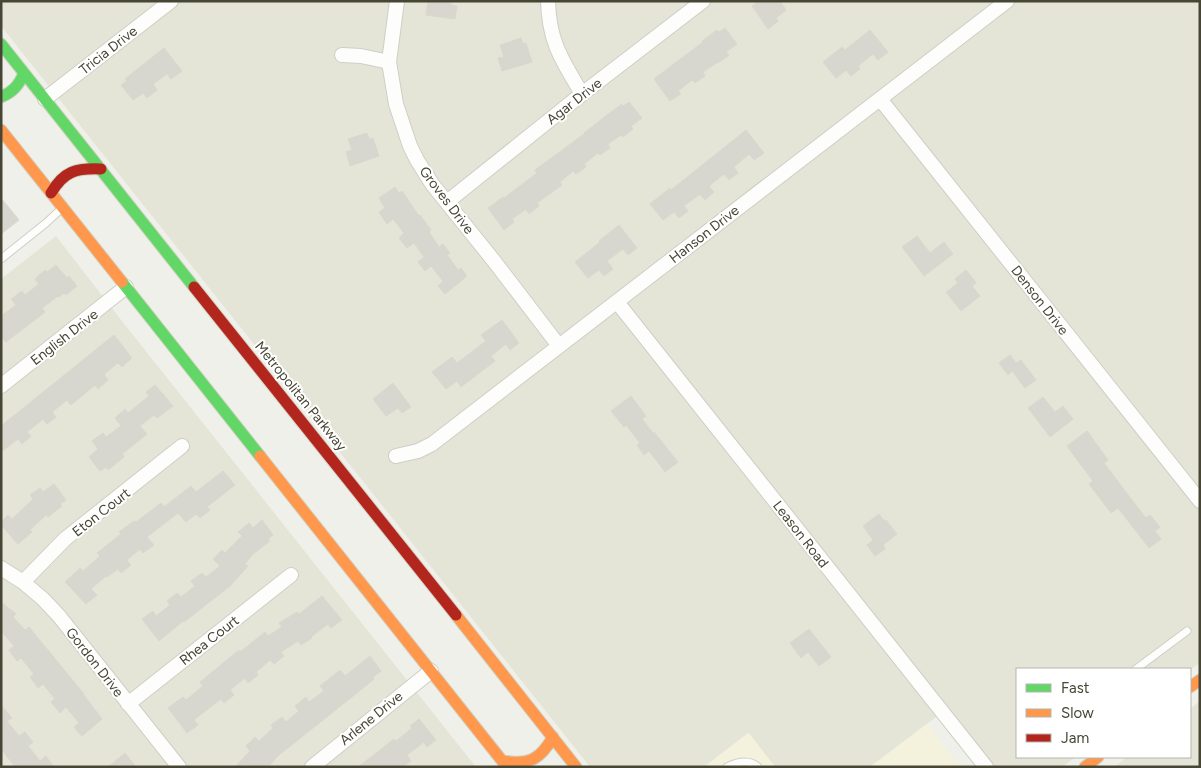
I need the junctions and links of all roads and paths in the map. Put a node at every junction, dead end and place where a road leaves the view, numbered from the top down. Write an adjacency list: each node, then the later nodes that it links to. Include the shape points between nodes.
1 (171, 1): 12 (street, Tricia Drive)
2 (397, 1): 8 (street, Groves Drive)
3 (548, 1): 10 (street, via 552,36)
4 (703, 1): 10 (street, Agar Drive)
5 (1007, 1): 13 (street, Hanson Drive)
6 (1, 44): 9 (main road, Metropolitan Parkway)
7 (342, 56): 8 (street)
8 (389, 62): 17 (street, Groves Drive, via 396,104 410,146)
9 (24, 73): 11 (main road, via 14,90); 12 (main road, Metropolitan Parkway)
10 (582, 94): 17 (street, Agar Drive)
11 (1, 97)
12 (45, 99): 15 (main road, Metropolitan Parkway)
13 (880, 99): 21 (street, Hanson Drive); 26 (street, Denson Drive)
14 (1, 130): 16 (main road)
15 (101, 170): 16 (main road, via 85,168 68,173); 34 (main road, Metropolitan Parkway)
16 (51, 193): 18 (main road)
17 (447, 202): 22 (street, Groves Drive)
18 (63, 208): 19 (lane); 20 (main road)
19 (1, 259)
20 (126, 287): 23 (street, English Drive); 32 (main road)
21 (617, 302): 22 (street, Hanson Drive); 42 (street, Leason Road)
22 (559, 346): 25 (street, Hanson Drive, via 432,444)
23 (1, 386)
24 (182, 446): 29 (street, Eton Court, via 65,539)
25 (396, 456)
26 (1200, 501)
27 (1, 568): 29 (street, Gordon Drive)
28 (291, 575): 33 (street, Rhea Court)
29 (23, 582): 33 (street, Gordon Drive, via 58,616)
30 (1187, 631): 31 (lane)
31 (1137, 668)
32 (431, 671): 36 (main road); 38 (street, Arlene Drive)
33 (128, 704): 37 (street, Gordon Drive)
34 (553, 737): 36 (main road, via 536,758); 39 (main road, Metropolitan Parkway)
35 (1097, 758): 43 (main road)
36 (505, 764)
37 (178, 767)
38 (312, 767)
39 (576, 767)
40 (727, 767): 41 (lane, via 736,762 746,762)
41 (758, 767)
42 (986, 767)
43 (1085, 767)

